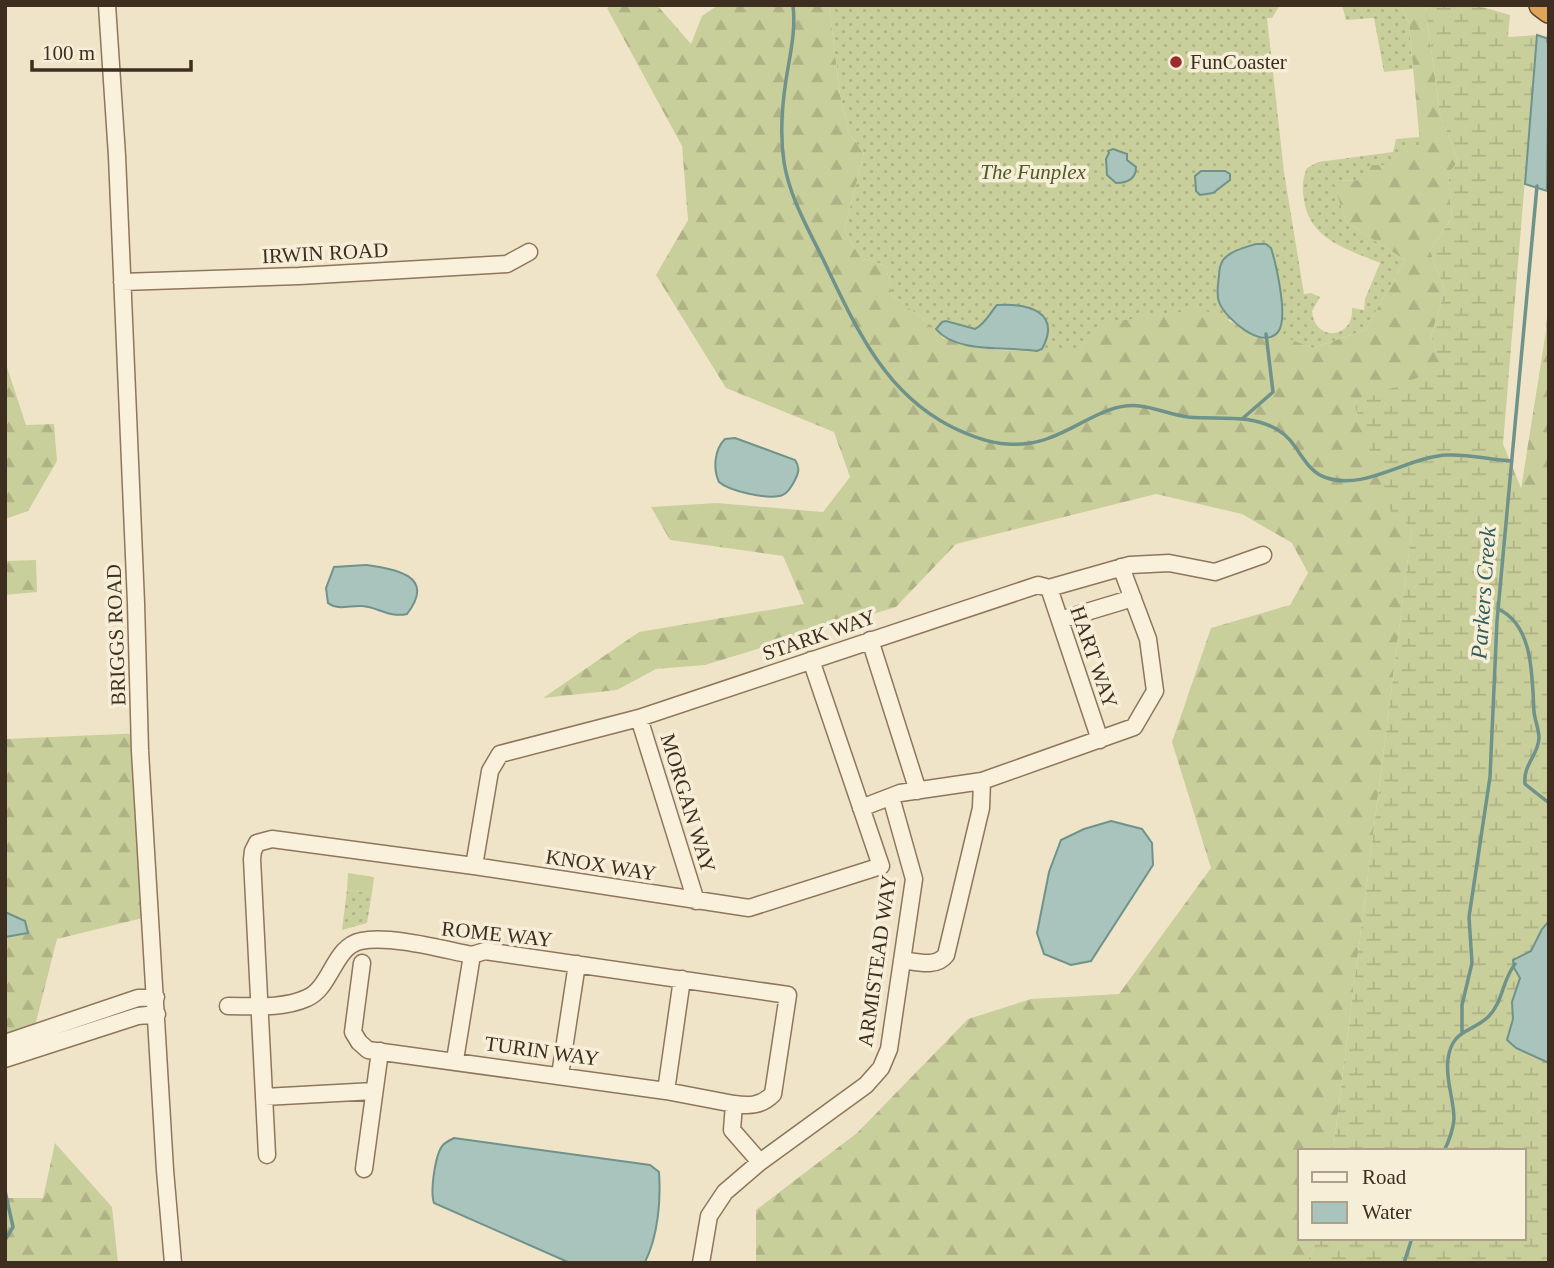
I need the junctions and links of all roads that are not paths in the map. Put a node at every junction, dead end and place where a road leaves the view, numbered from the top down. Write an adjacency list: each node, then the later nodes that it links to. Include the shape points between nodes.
1 (107, 5): 5 (street, BRIGGS ROAD)
2 (1541, 5): 3 (highway)
3 (1548, 7)
4 (529, 252): 5 (street, IRWIN ROAD, via 507,264)
5 (121, 282): 27 (street, BRIGGS ROAD, via 140,751)
6 (1263, 555): 7 (street, STARK WAY, via 1215,572 1169,563)
7 (1121, 567): 8 (street, STARK WAY); 9 (street)
8 (1049, 588): 10 (street, HART WAY); 11 (street, STARK WAY, via 1038,585)
9 (1133, 598): 10 (street); 14 (street, via 1148,639 1155,691 1133,727)
10 (1060, 620): 14 (street, HART WAY)
11 (870, 640): 12 (street, STARK WAY); 16 (street)
12 (811, 660): 13 (street, STARK WAY); 18 (street, KNOX WAY)
13 (639, 718): 19 (street, STARK WAY, via 500,754 491,771); 20 (street, MORGAN WAY)
14 (1100, 740): 15 (street)
15 (982, 781): 16 (street); 22 (street, via 981,808 946,955 934,964)
16 (918, 791): 17 (street)
17 (891, 797): 18 (street); 22 (street, ARMISTEAD WAY, via 914,879)
18 (861, 808): 20 (street, KNOX WAY, via 881,866 749,908)
19 (474, 866): 20 (street, KNOX WAY); 29 (street, KNOX WAY, via 272,839 257,843 252,859)
20 (696, 901)
21 (472, 954): 24 (street, ROME WAY, via 485,951); 29 (street, ROME WAY, via 385,940 358,941 341,954 310,998); 34 (street)
22 (902, 960): 41 (street, ARMISTEAD WAY, via 889,1049 881,1068 866,1085)
23 (362, 963): 32 (street, TURIN WAY, via 353,1032 368,1049)
24 (577, 964): 25 (street, ROME WAY); 35 (street)
25 (682, 979): 26 (street, ROME WAY); 37 (street)
26 (788, 995): 39 (street, TURIN WAY, via 773,1094 753,1106)
27 (156, 997): 30 (street, BRIGGS ROAD); 31 (street, via 138,998)
28 (228, 1006): 29 (street, ROME WAY)
29 (260, 1006): 38 (street)
30 (157, 1014): 33 (street); 43 (street, BRIGGS ROAD)
31 (5, 1043)
32 (380, 1051): 34 (street, TURIN WAY); 36 (street)
33 (5, 1059)
34 (455, 1060): 35 (street, TURIN WAY)
35 (560, 1075): 37 (street, TURIN WAY)
36 (374, 1091): 38 (street); 42 (street)
37 (666, 1091): 39 (street, TURIN WAY)
38 (264, 1097): 40 (street)
39 (734, 1104): 41 (street, via 732,1130)
40 (267, 1155)
41 (760, 1162): 44 (street, ARMISTEAD WAY, via 714,1207)
42 (364, 1169)
43 (173, 1263)
44 (701, 1263)

